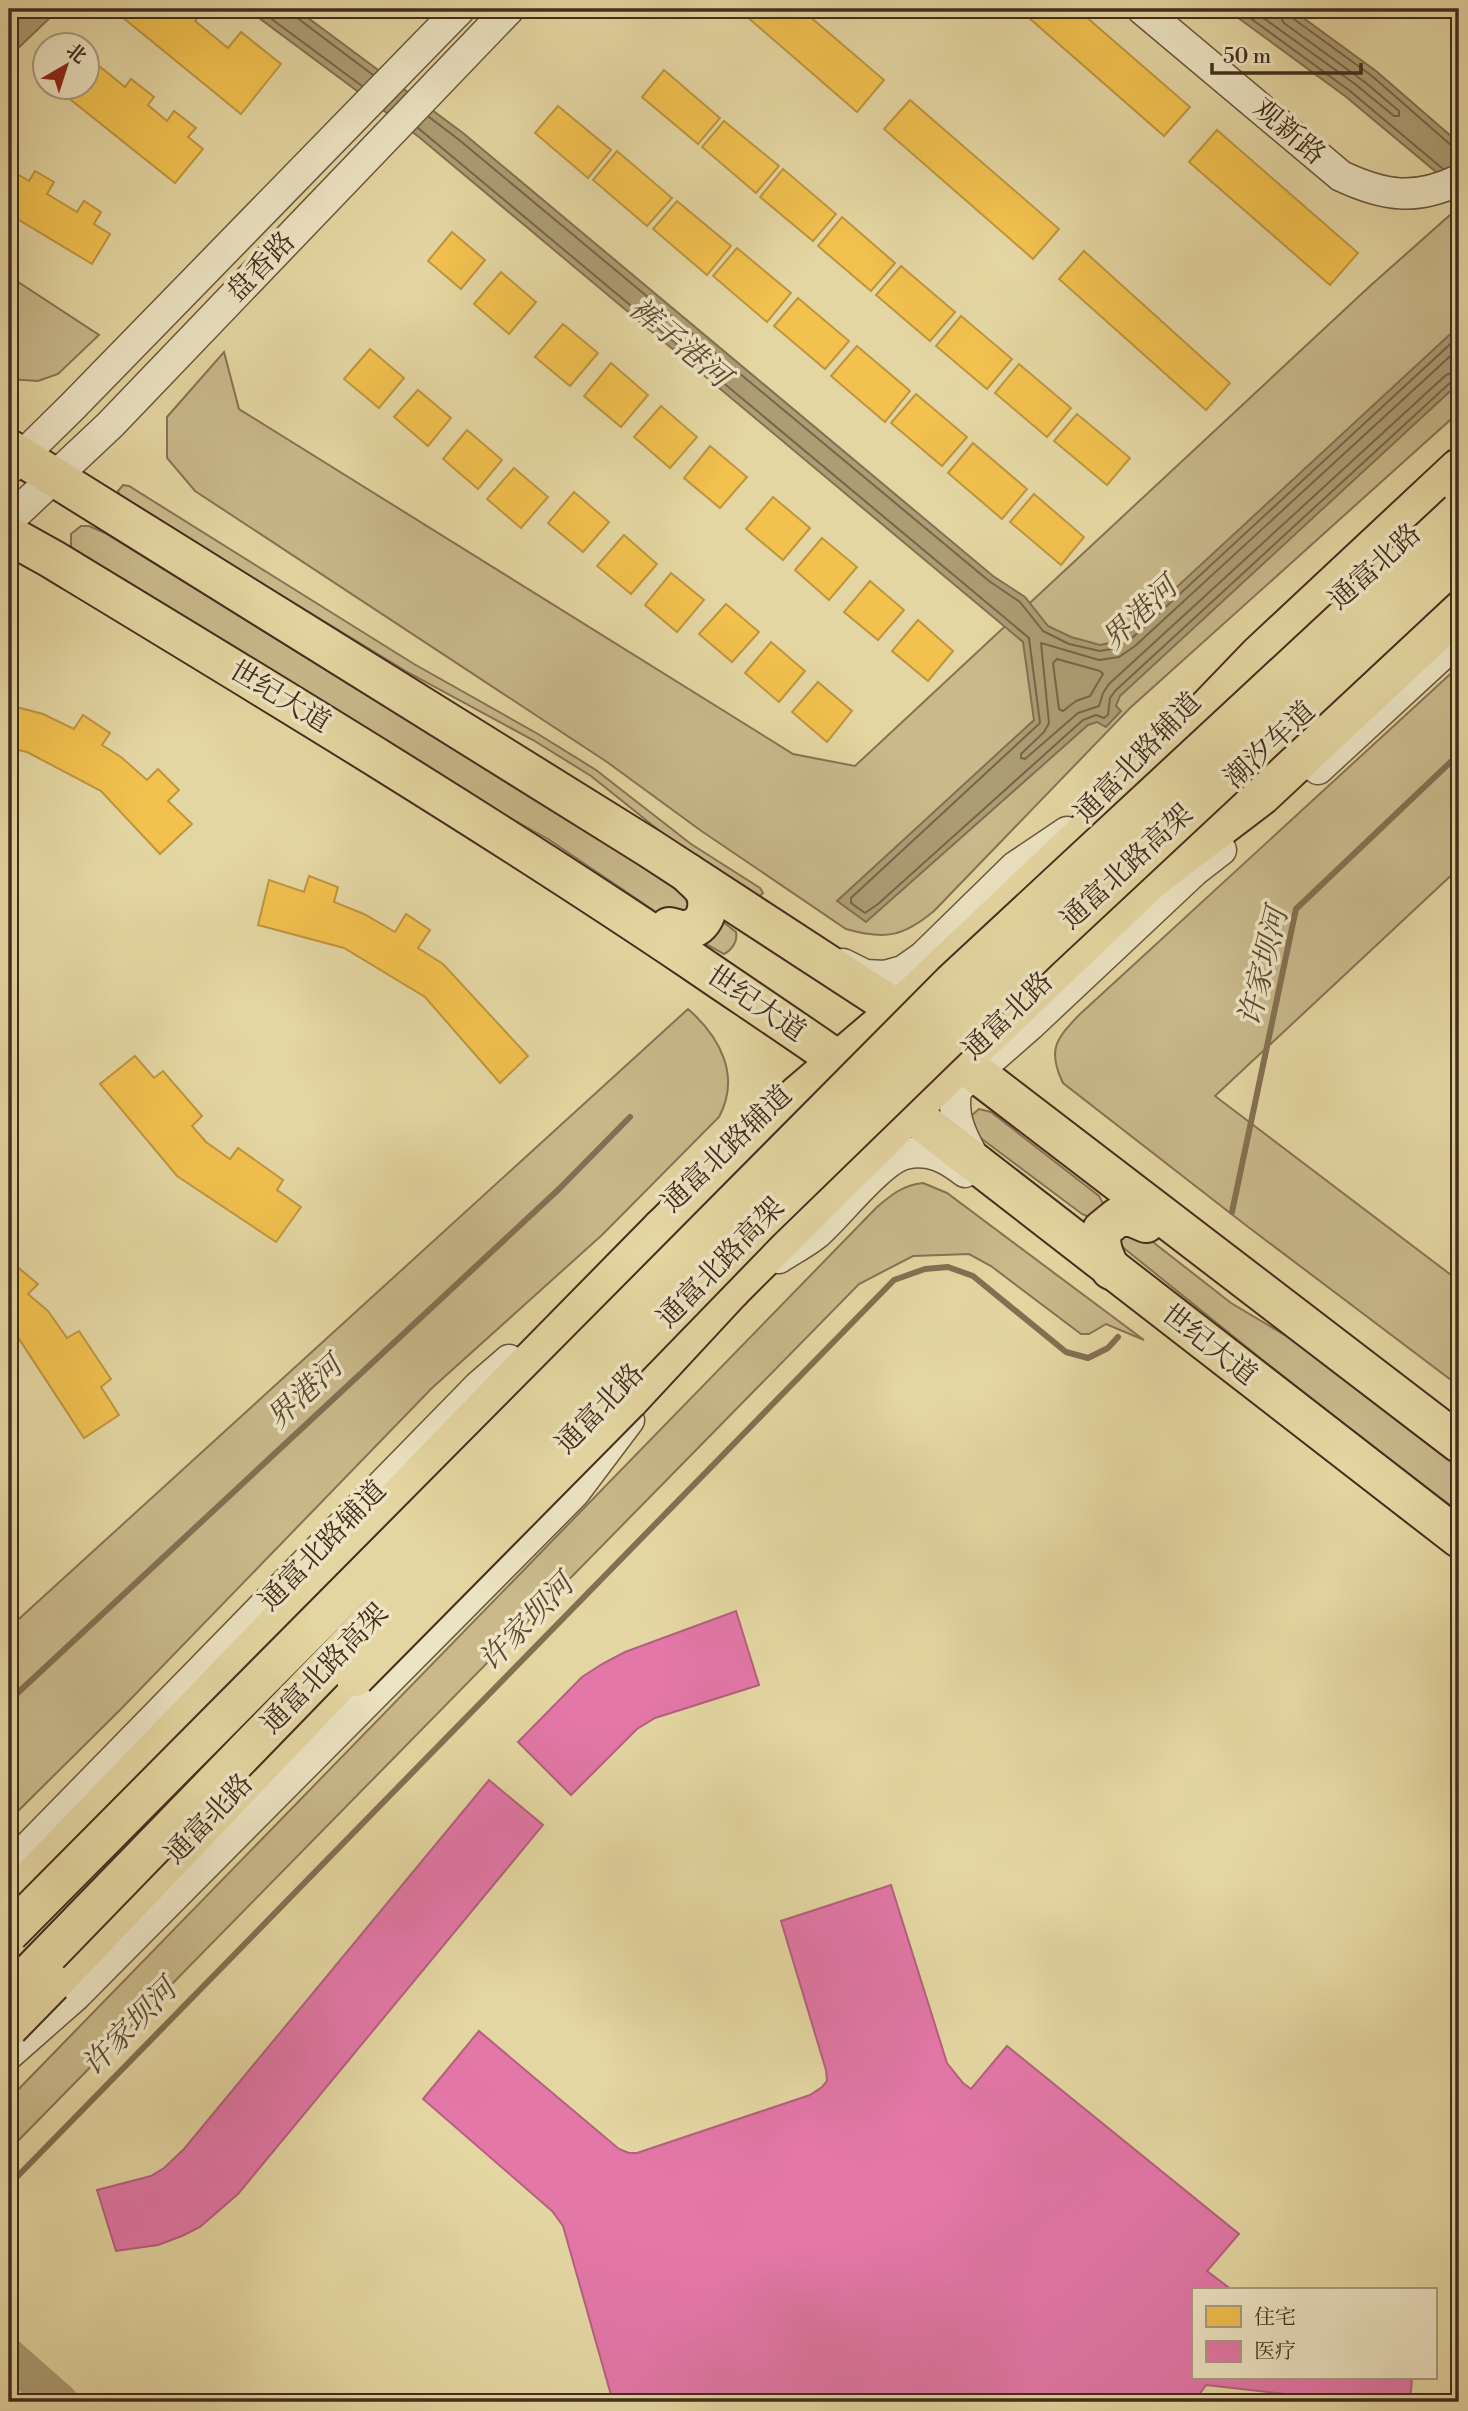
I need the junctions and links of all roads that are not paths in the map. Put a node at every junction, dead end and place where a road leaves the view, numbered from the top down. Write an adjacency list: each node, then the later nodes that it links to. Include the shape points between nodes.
1 (460, 9): 6 (street, 盘香路)
2 (509, 9): 8 (street, 盘香路)
3 (1142, 9): 4 (street, 观新路, via 1341,176 1370,190 1398,193 1431,192)
4 (1454, 183)
5 (1459, 446): 20 (street, 通富北路辅道, via 1246,641 1125,777)
6 (13, 458): 8 (main road)
7 (1459, 468): 19 (main road, via 1259,655)
8 (55, 477): 11 (street, 盘香路); 21 (main road)
9 (1459, 491): 19 (main road, 通富北路)
10 (1459, 512): 46 (main road, 通富北路高架, bridge, via 952,982)
11 (9, 520)
12 (9, 535): 18 (main road, 世纪大道)
13 (1459, 558): 47 (main road, 通富北路高架, bridge, via 1040,949 770,1212)
14 (1459, 569): 28 (street, 潮汐车道, via 1047,954)
15 (1459, 583): 23 (main road, 通富北路, via 1198,822)
16 (1459, 611): 23 (main road, via 1261,796)
17 (1459, 639): 26 (street, via 1273,810)
18 (420, 785): 24 (main road, via 547,847); 29 (main road, 世纪大道)
19 (1133, 786): 20 (street); 27 (main road, 通富北路)
20 (1068, 831): 25 (street, via 1016,867); 27 (street, 通富北路辅道)
21 (651, 849): 22 (main road); 25 (street, via 865,975 903,971)
22 (688, 873): 24 (main road, via 703,889 708,902 706,916 697,927 685,931); 27 (main road)
23 (1152, 879): 26 (main road, 通富北路)
24 (669, 927): 29 (main road, via 799,1009)
25 (923, 957): 27 (street)
26 (1079, 964): 28 (main road, 通富北路); 28 (main road)
27 (891, 1006): 28 (main road); 29 (main road, 通富北路)
28 (975, 1048): 29 (main road, via 901,1073 874,1072); 30 (main road, 通富北路); 32 (street, via 955,1122); 34 (main road, via 989,1103); 40 (main road)
29 (849, 1052): 30 (main road, 世纪大道); 31 (main road, 通富北路)
30 (915, 1116): 32 (main road, 世纪大道); 33 (street); 36 (street); 38 (main road, 通富北路)
31 (767, 1118): 35 (main road, 通富北路); 43 (street, 通富北路辅道, via 556,1320 479,1386)
32 (977, 1164): 37 (main road, 世纪大道)
33 (884, 1166): 36 (street, via 816,1234); 37 (street, via 902,1154 937,1154 1027,1221)
34 (1146, 1223): 37 (main road, via 1118,1217 1102,1230); 40 (main road, via 1258,1312)
35 (662, 1228): 44 (main road); 45 (main road, 通富北路, via 607,1297)
36 (786, 1253): 38 (street); 39 (street)
37 (1102, 1263): 42 (main road, 世纪大道)
38 (732, 1289): 39 (main road); 48 (main road, 通富北路, via 649,1358)
39 (637, 1399): 48 (main road, bridge); 49 (street, via 574,1493 76,1995)
40 (1407, 1403): 41 (main road)
41 (1459, 1443)
42 (1459, 1538)
43 (9, 1867)
44 (9, 1902)
45 (9, 1913)
46 (9, 1933)
47 (9, 1995)
48 (9, 2027)
49 (9, 2054)

